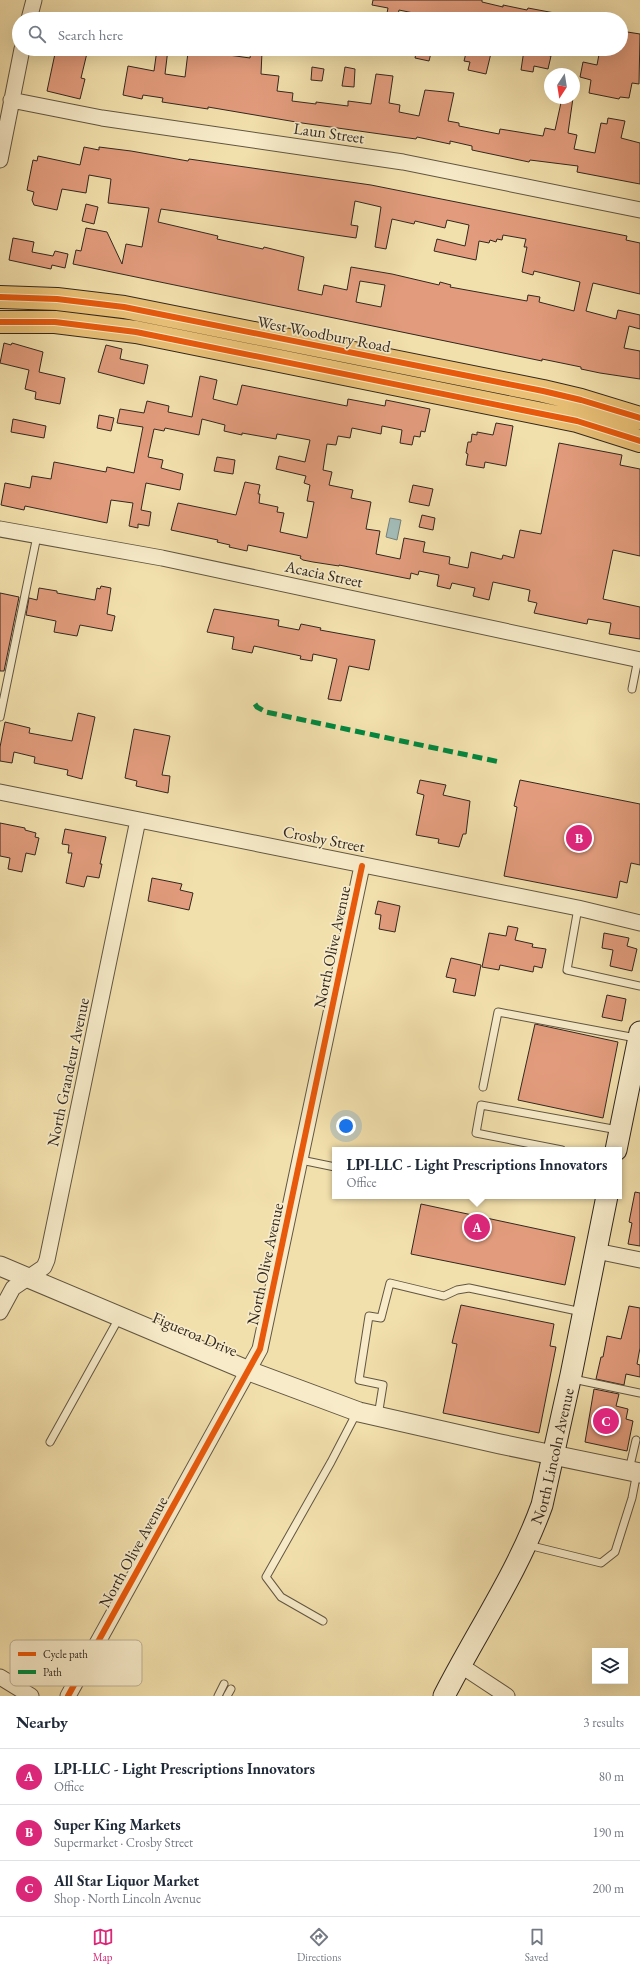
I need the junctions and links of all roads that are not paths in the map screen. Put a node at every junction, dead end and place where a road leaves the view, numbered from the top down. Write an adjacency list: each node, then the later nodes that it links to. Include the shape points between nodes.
1 (34, 0): 2 (street)
2 (31, 12)
3 (21, 56): 4 (street)
4 (11, 100): 5 (street); 6 (street, Laun Street, via 102,118 403,162)
5 (0, 160)
6 (640, 210)
7 (0, 297): 9 (main road, West Woodbury Road, via 57,299 124,307 542,391)
8 (0, 322): 10 (main road, via 55,322 136,332 569,419)
9 (640, 418)
10 (640, 441)
11 (0, 529): 12 (street, Acacia Street)
12 (37, 536): 13 (street, Acacia Street, via 169,560); 15 (lane)
13 (639, 660): 14 (lane)
14 (632, 689)
15 (0, 717)
16 (0, 792): 17 (street, Crosby Street)
17 (138, 820): 18 (street, Crosby Street); 33 (street, North Grandeur Avenue, via 46,1260 44,1267)
18 (362, 866): 19 (street, Crosby Street); 27 (street, North Olive Avenue)
19 (578, 908): 20 (street, Crosby Street); 21 (lane, via 567,970)
20 (640, 923)
21 (640, 986)
22 (639, 1035): 23 (main road); 24 (lane, via 498,1012)
23 (636, 1076): 25 (main road)
24 (483, 1087)
25 (618, 1140): 26 (lane, via 481,1105 476,1133)
26 (547, 1147)
27 (301, 1160): 28 (lane); 37 (street, North Olive Avenue, via 260,1349)
28 (332, 1166)
29 (606, 1199): 30 (main road, North Lincoln Avenue)
30 (596, 1251): 31 (street); 35 (main road, North Lincoln Avenue)
31 (640, 1260)
32 (0, 1266): 33 (street, Figueroa Drive)
33 (30, 1277): 34 (street, North Grandeur Avenue, via 13,1288); 36 (street, Figueroa Drive)
34 (0, 1312)
35 (584, 1313): 38 (main road, North Lincoln Avenue); 41 (lane, via 469,1288 444,1296 390,1283 381,1318 369,1316 359,1380 383,1385)
36 (119, 1316): 37 (street, Figueroa Drive); 43 (lane)
37 (249, 1371): 40 (street, Figueroa Drive); 48 (street, North Olive Avenue)
38 (570, 1379): 39 (lane); 44 (main road, North Lincoln Avenue)
39 (640, 1393)
40 (357, 1411): 41 (street, Figueroa Drive); 47 (lane, via 266,1577 281,1596)
41 (378, 1416): 44 (street, Figueroa Drive)
42 (636, 1440): 45 (lane)
43 (50, 1442)
44 (554, 1454): 45 (street, Figueroa Drive); 46 (main road, North Lincoln Avenue, via 542,1505)
45 (635, 1472): 46 (lane, via 632,1498 615,1552 601,1562)
46 (525, 1544): 49 (main road, North Lincoln Avenue, via 515,1567)
47 (323, 1621)
48 (99, 1640)
49 (460, 1665): 58 (main road, North Lincoln Avenue); 59 (street)
50 (0, 1676): 51 (street)
51 (10, 1682)
52 (224, 1684): 57 (lane)
53 (16, 1686): 55 (street)
54 (74, 1686): 56 (street, North Olive Avenue)
55 (31, 1696)
56 (68, 1696)
57 (218, 1696)
58 (444, 1696)
59 (507, 1696)

